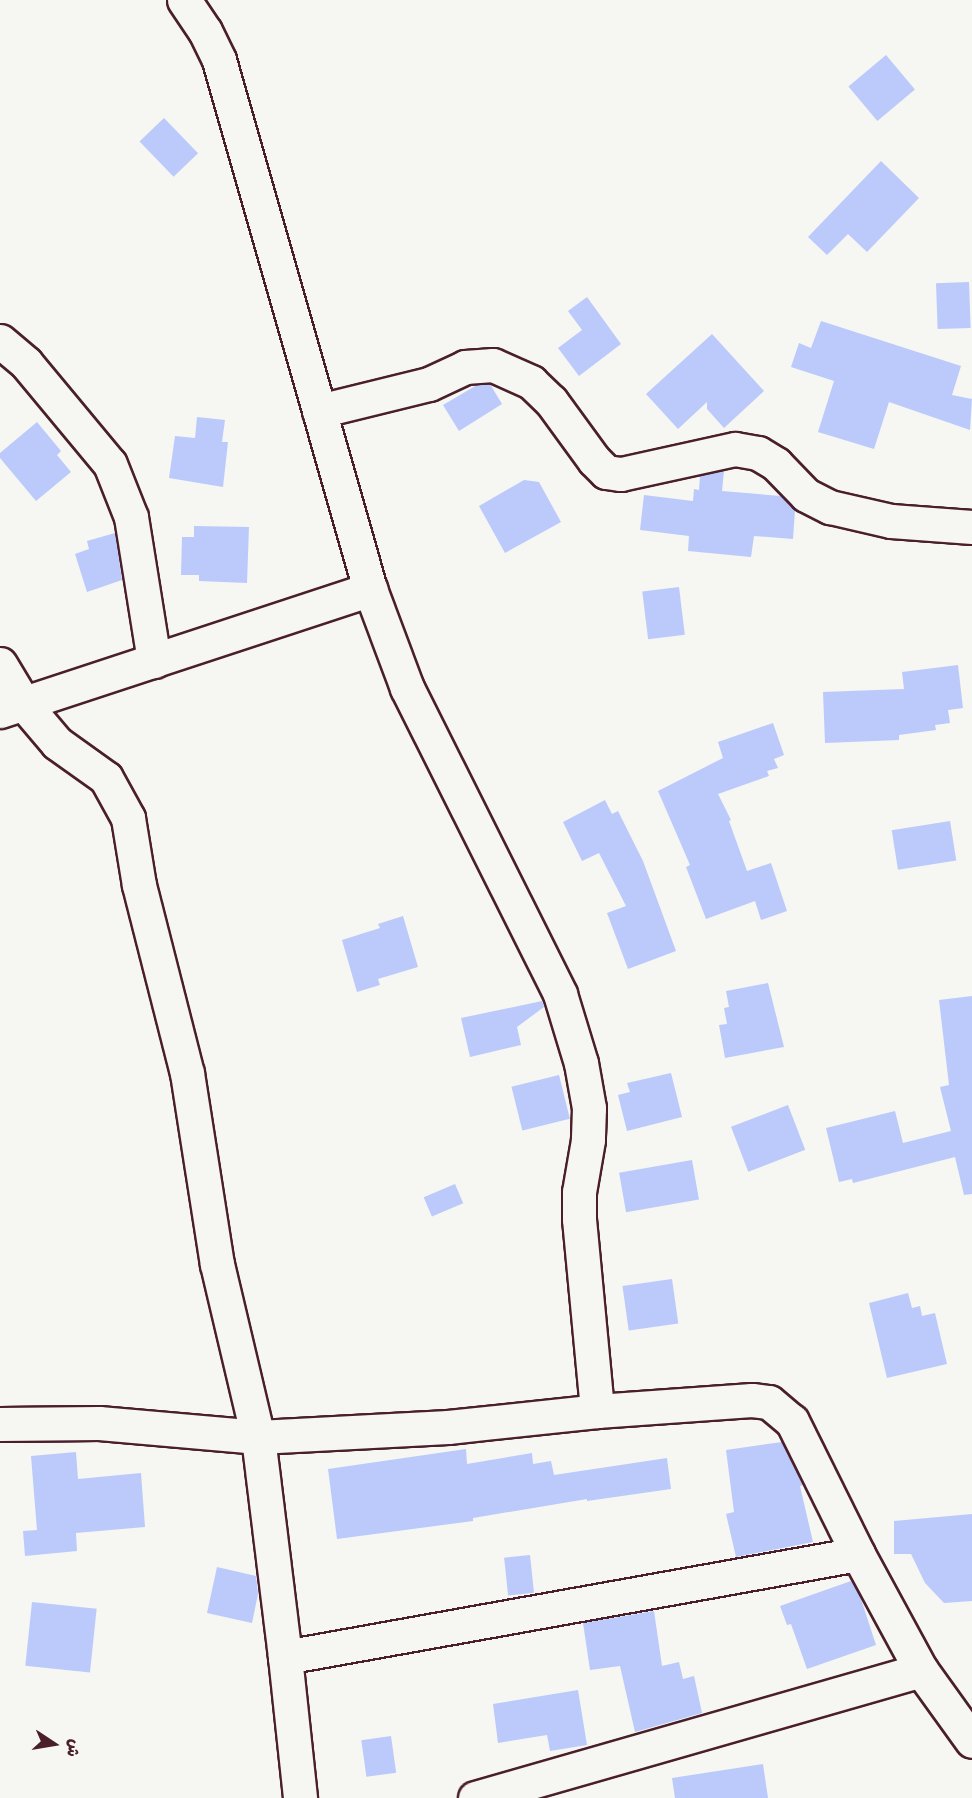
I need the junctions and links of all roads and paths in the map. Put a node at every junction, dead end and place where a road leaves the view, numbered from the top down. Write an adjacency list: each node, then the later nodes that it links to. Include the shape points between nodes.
1 (184, 0): 3 (street, via 219,60)
2 (0, 341): 6 (street, via 26,363 110,464 131,517)
3 (320, 411): 4 (street, via 429,384 465,367 493,365 531,382 551,401 606,472 621,474 735,449 758,453 776,464 806,495 830,507 891,521); 5 (street)
4 (972, 527)
5 (370, 589): 6 (street); 9 (street, via 407,688 560,994 581,1063 589,1108 579,1220)
6 (154, 661): 8 (street)
7 (0, 664): 8 (street)
8 (12, 708): 11 (street, via 106,778 128,818 139,885 187,1073 217,1264)
9 (597, 1411): 11 (street, via 448,1427); 12 (street, via 769,1402 792,1421)
10 (0, 1424): 11 (street, via 99,1423)
11 (258, 1437): 13 (street)
12 (858, 1554): 13 (street); 14 (street)
13 (285, 1657): 16 (street)
14 (921, 1670): 15 (street); 17 (street)
15 (972, 1741)
16 (300, 1798)
17 (476, 1798)

